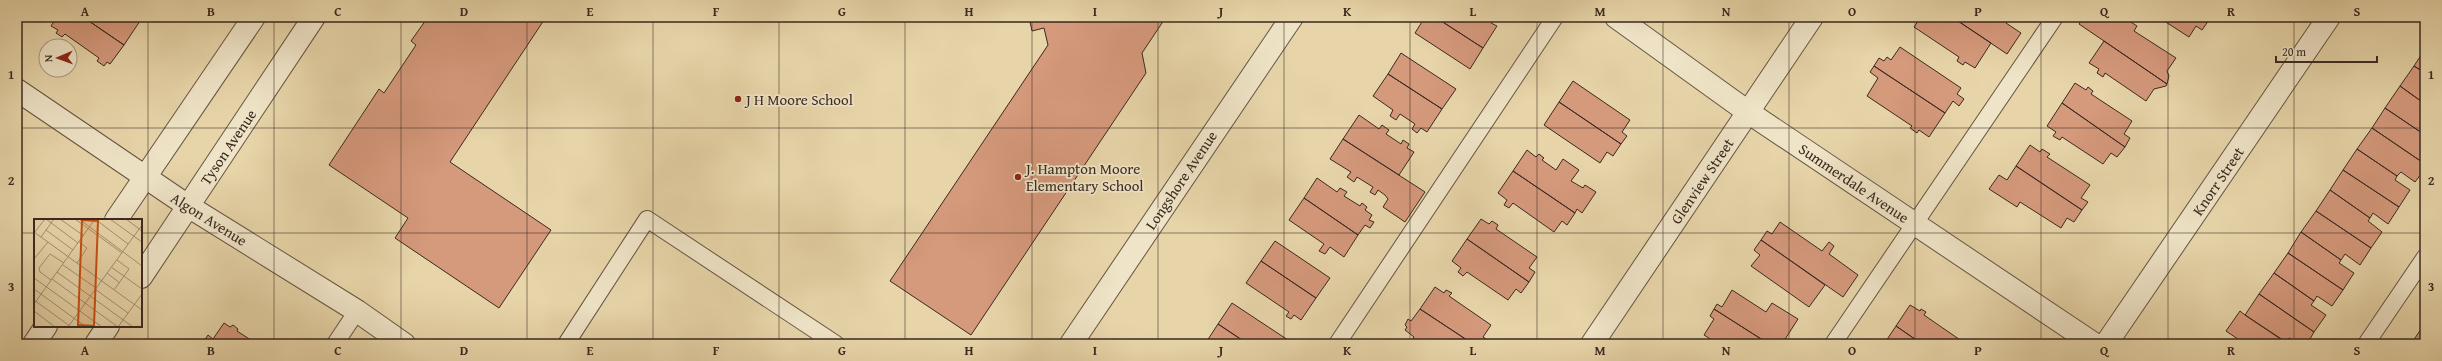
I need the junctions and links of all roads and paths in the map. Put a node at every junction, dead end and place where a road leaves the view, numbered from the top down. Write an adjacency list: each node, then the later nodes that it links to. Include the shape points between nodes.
1 (254, 17): 11 (street)
2 (314, 17): 12 (street, Tyson Avenue)
3 (1292, 17): 26 (street, Longshore Avenue)
4 (1555, 17): 27 (lane)
5 (1616, 17): 10 (street, Summerdale Avenue)
6 (1812, 17): 10 (street, Glenview Street)
7 (2055, 17): 14 (lane)
8 (2329, 17): 31 (street, Knorr Street)
9 (17, 90): 11 (street, Algon Avenue)
10 (1748, 112): 14 (street, Summerdale Avenue); 28 (street, Glenview Street)
11 (145, 177): 12 (street, Algon Avenue); 13 (street)
12 (188, 206): 16 (street, Tyson Avenue); 17 (street, Algon Avenue)
13 (117, 219)
14 (1914, 223): 29 (lane); 30 (street, Summerdale Avenue)
15 (2425, 257): 32 (lane)
16 (142, 275)
17 (357, 311): 22 (lane); 23 (street, Algon Avenue)
18 (45, 327): 20 (street)
19 (107, 327): 21 (street)
20 (34, 344)
21 (96, 344)
22 (335, 344)
23 (404, 344)
24 (566, 344): 25 (lane, via 647,220)
25 (836, 344)
26 (1071, 344)
27 (1337, 344)
28 (1592, 344)
29 (1833, 344)
30 (2094, 344)
31 (2106, 344)
32 (2366, 344)

